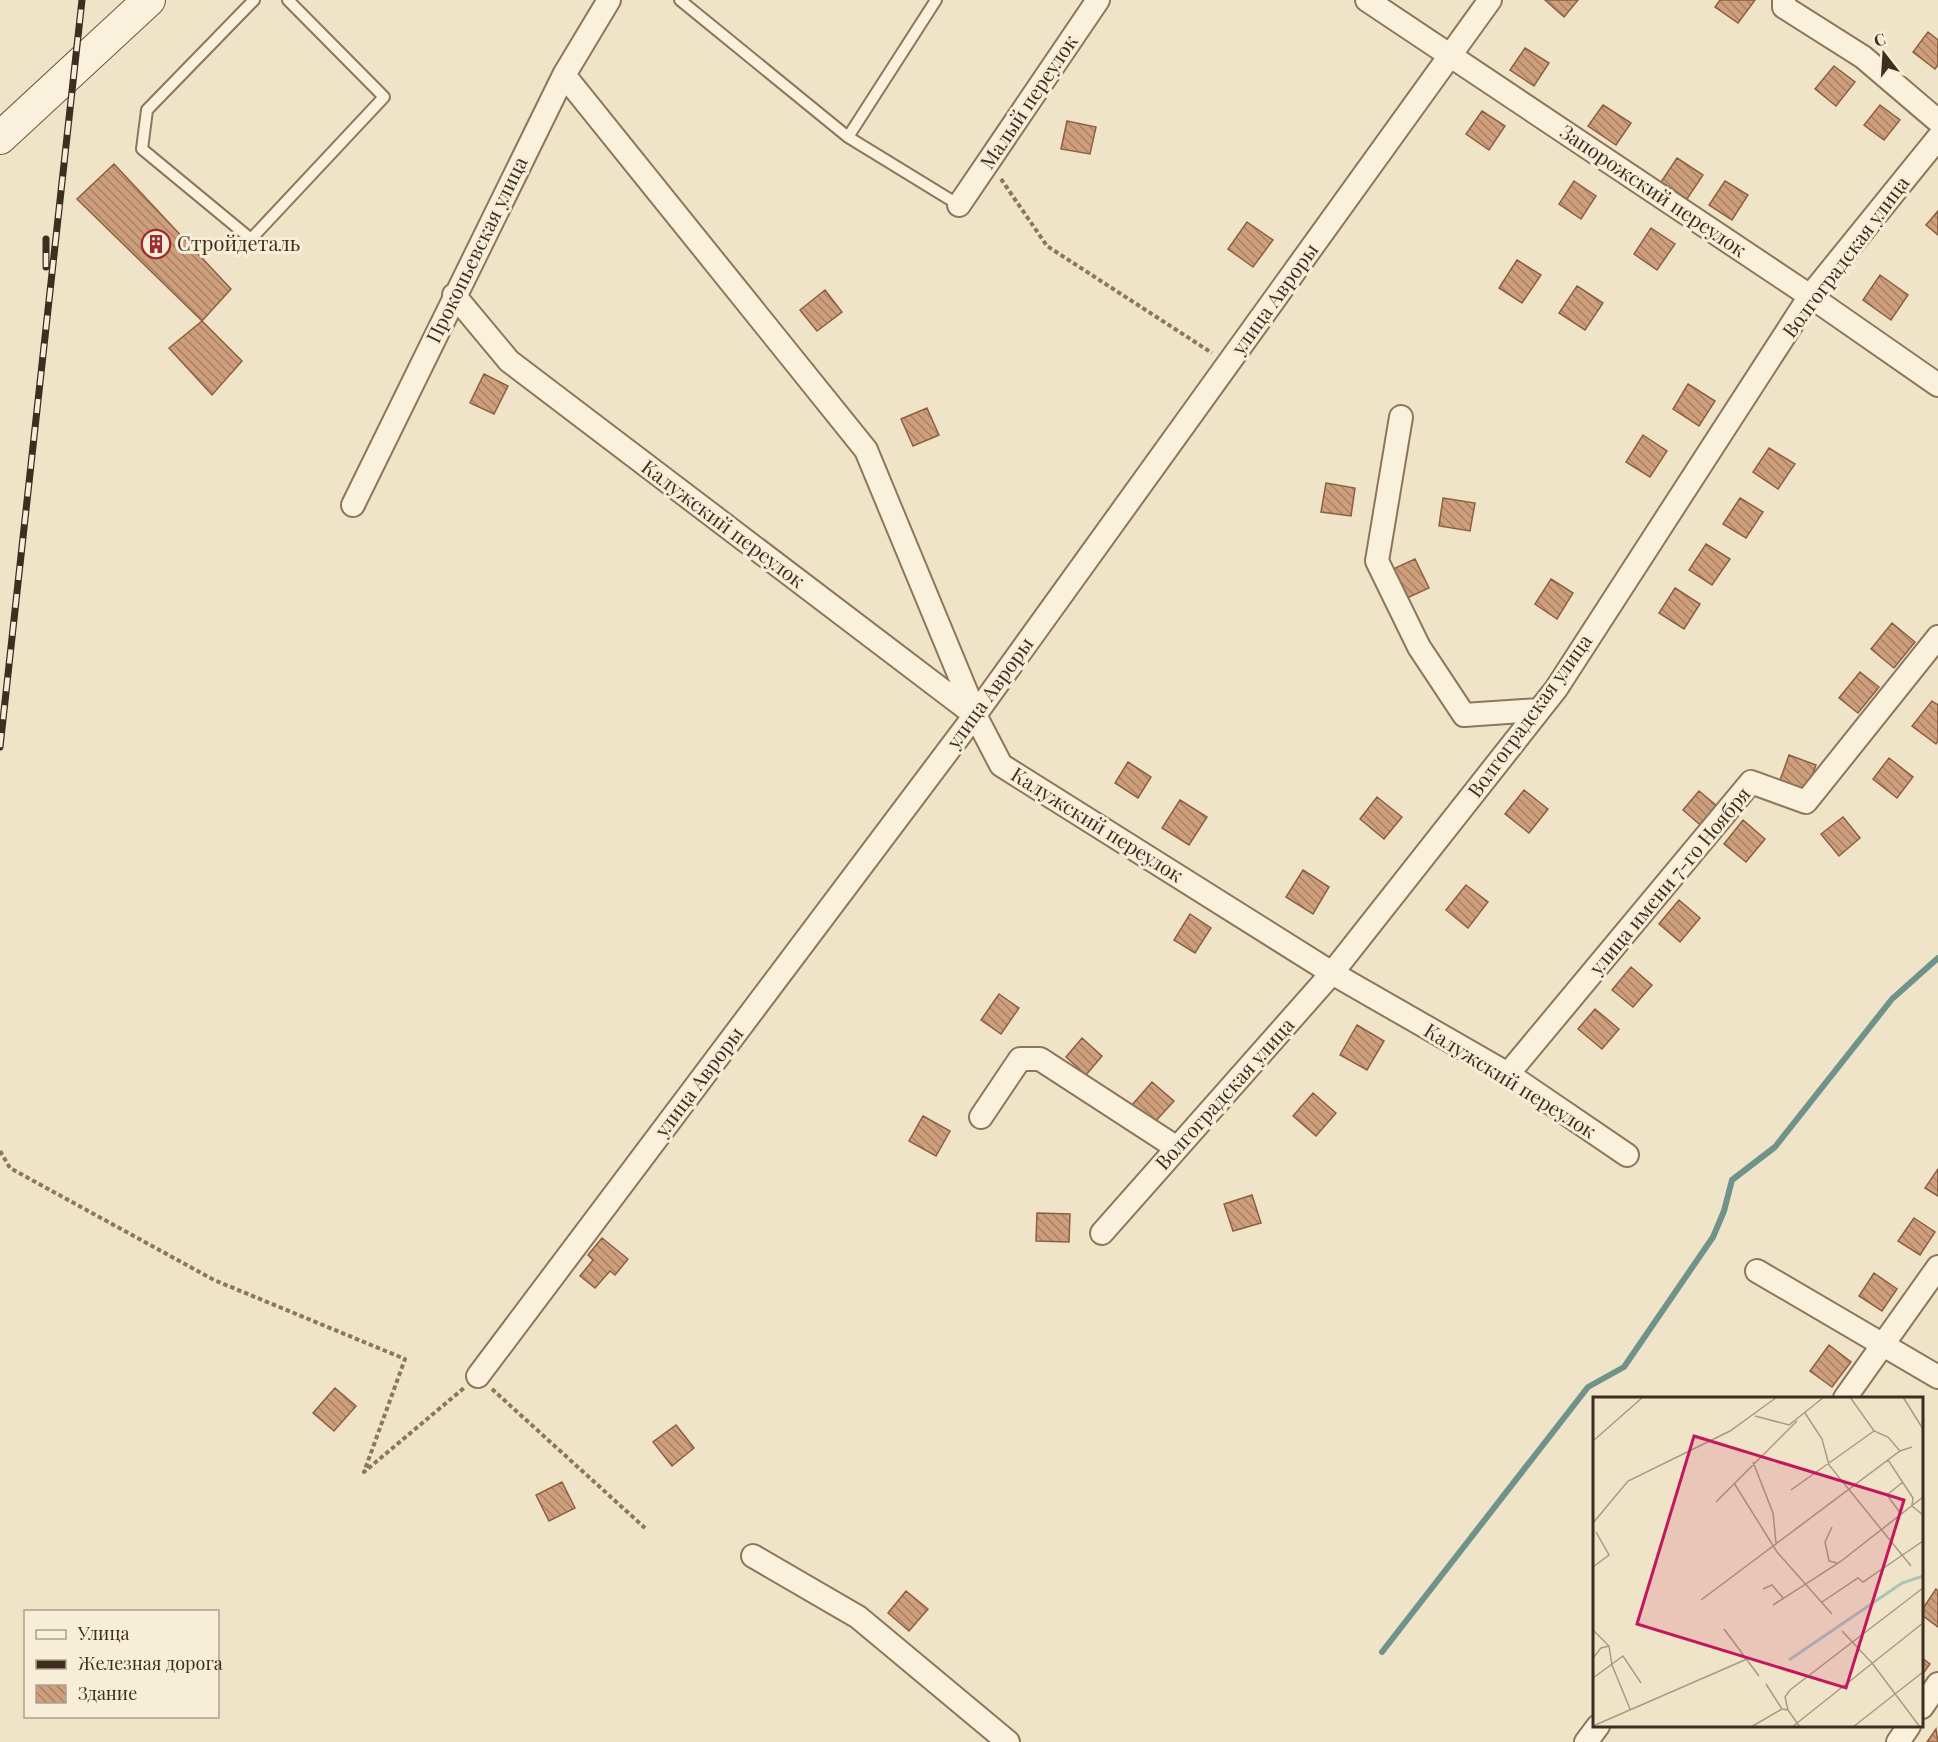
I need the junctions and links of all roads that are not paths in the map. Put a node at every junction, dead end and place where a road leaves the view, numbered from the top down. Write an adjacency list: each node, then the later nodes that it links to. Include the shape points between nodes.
1 (149, 0): 15 (main road)
2 (254, 0): 3 (lane, via 147,110 142,149 251,239 384,97)
3 (288, 0)
4 (609, 0): 12 (street, Прокопьевская улица)
5 (680, 0): 14 (lane)
6 (936, 0): 14 (lane)
7 (1098, 0): 17 (street, Малый переулок)
8 (1367, 0): 11 (street, Запорожский переулок)
9 (1490, 0): 11 (street, улица Авроры)
10 (1784, 0): 13 (street, via 1784,7 1863,57)
11 (1450, 56): 19 (street, Запорожский переулок); 25 (street, улица Авроры)
12 (564, 75): 18 (street, Прокопьевская улица); 25 (street, via 866,450)
13 (1938, 121)
14 (848, 137): 17 (lane)
15 (0, 138)
16 (1938, 138): 19 (street, Волгоградская улица)
17 (959, 205)
18 (454, 295): 22 (street, Прокопьевская улица); 25 (street, Калужский переулок, via 509,361)
19 (1810, 296): 20 (street, Запорожский переулок); 24 (street, Волгоградская улица, via 1556,689)
20 (1938, 385)
21 (1401, 417): 24 (street, via 1377,561 1419,647 1464,715)
22 (353, 505)
23 (1938, 637): 27 (street, улица имени 7-го Ноября, via 1806,801 1751,782)
24 (1538, 710): 26 (street, Волгоградская улица)
25 (975, 715): 26 (street, Калужский переулок, via 1001,765); 35 (street, улица Авроры)
26 (1332, 973): 27 (street, Калужский переулок); 29 (street, Волгоградская улица)
27 (1508, 1074): 30 (street, Калужский переулок)
28 (981, 1117): 29 (street, via 1020,1059 1040,1059)
29 (1177, 1148): 31 (street, Волгоградская улица)
30 (1627, 1155)
31 (1102, 1233)
32 (1938, 1267): 34 (street)
33 (1757, 1271): 34 (street)
34 (1884, 1347): 36 (street); 37 (street)
35 (478, 1376)
36 (1938, 1377)
37 (1846, 1397)
38 (753, 1556): 43 (street, via 858,1617)
39 (1938, 1684): 40 (street)
40 (1923, 1706)
41 (1597, 1727): 44 (street)
42 (1908, 1727): 45 (street)
43 (1008, 1742)
44 (1586, 1742)
45 (1898, 1742)

